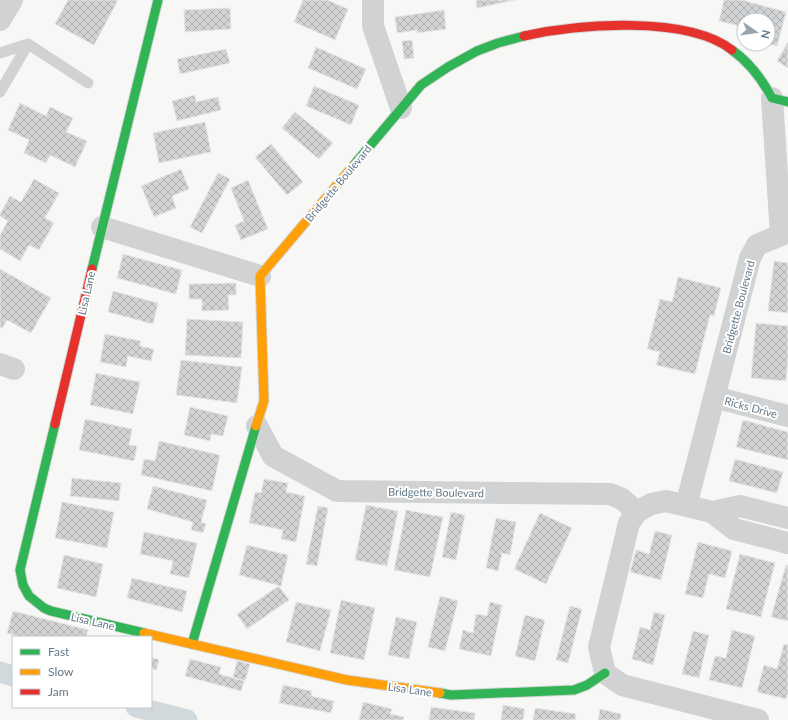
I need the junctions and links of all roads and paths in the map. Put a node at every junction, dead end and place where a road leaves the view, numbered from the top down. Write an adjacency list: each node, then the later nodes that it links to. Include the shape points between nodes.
1 (12, 0): 4 (street)
2 (158, 0): 11 (street, Lisa Lane)
3 (374, 0): 10 (street, via 373,26)
4 (0, 20)
5 (28, 44): 6 (lane); 7 (lane); 8 (lane)
6 (0, 53)
7 (88, 83)
8 (0, 92)
9 (780, 100): 10 (street, Bridgette Boulevard, via 734,50 709,36 645,26 611,25 561,29 497,43 449,65 420,85); 12 (street, Bridgette Boulevard)
10 (401, 108): 13 (street, Bridgette Boulevard)
11 (102, 227): 13 (street); 22 (street, Lisa Lane, via 20,570 22,584 28,596 38,605 51,611)
12 (785, 236): 14 (street, Bridgette Boulevard, via 757,245 750,258)
13 (260, 276): 16 (street, via 264,401)
14 (714, 397): 15 (street, Ricks Drive); 17 (street, Bridgette Boulevard)
15 (788, 416)
16 (257, 426): 18 (street, Bridgette Boulevard, via 273,456 338,491 610,494); 22 (street)
17 (686, 506): 18 (street, via 666,502 652,504); 19 (street)
18 (637, 512): 23 (street, via 629,523 599,647)
19 (712, 512): 20 (street, via 740,506); 21 (street, via 734,529)
20 (788, 518)
21 (788, 543)
22 (192, 644): 23 (street, Lisa Lane, via 347,680 451,695 574,690)
23 (605, 673): 24 (street, via 622,685)
24 (758, 720)

